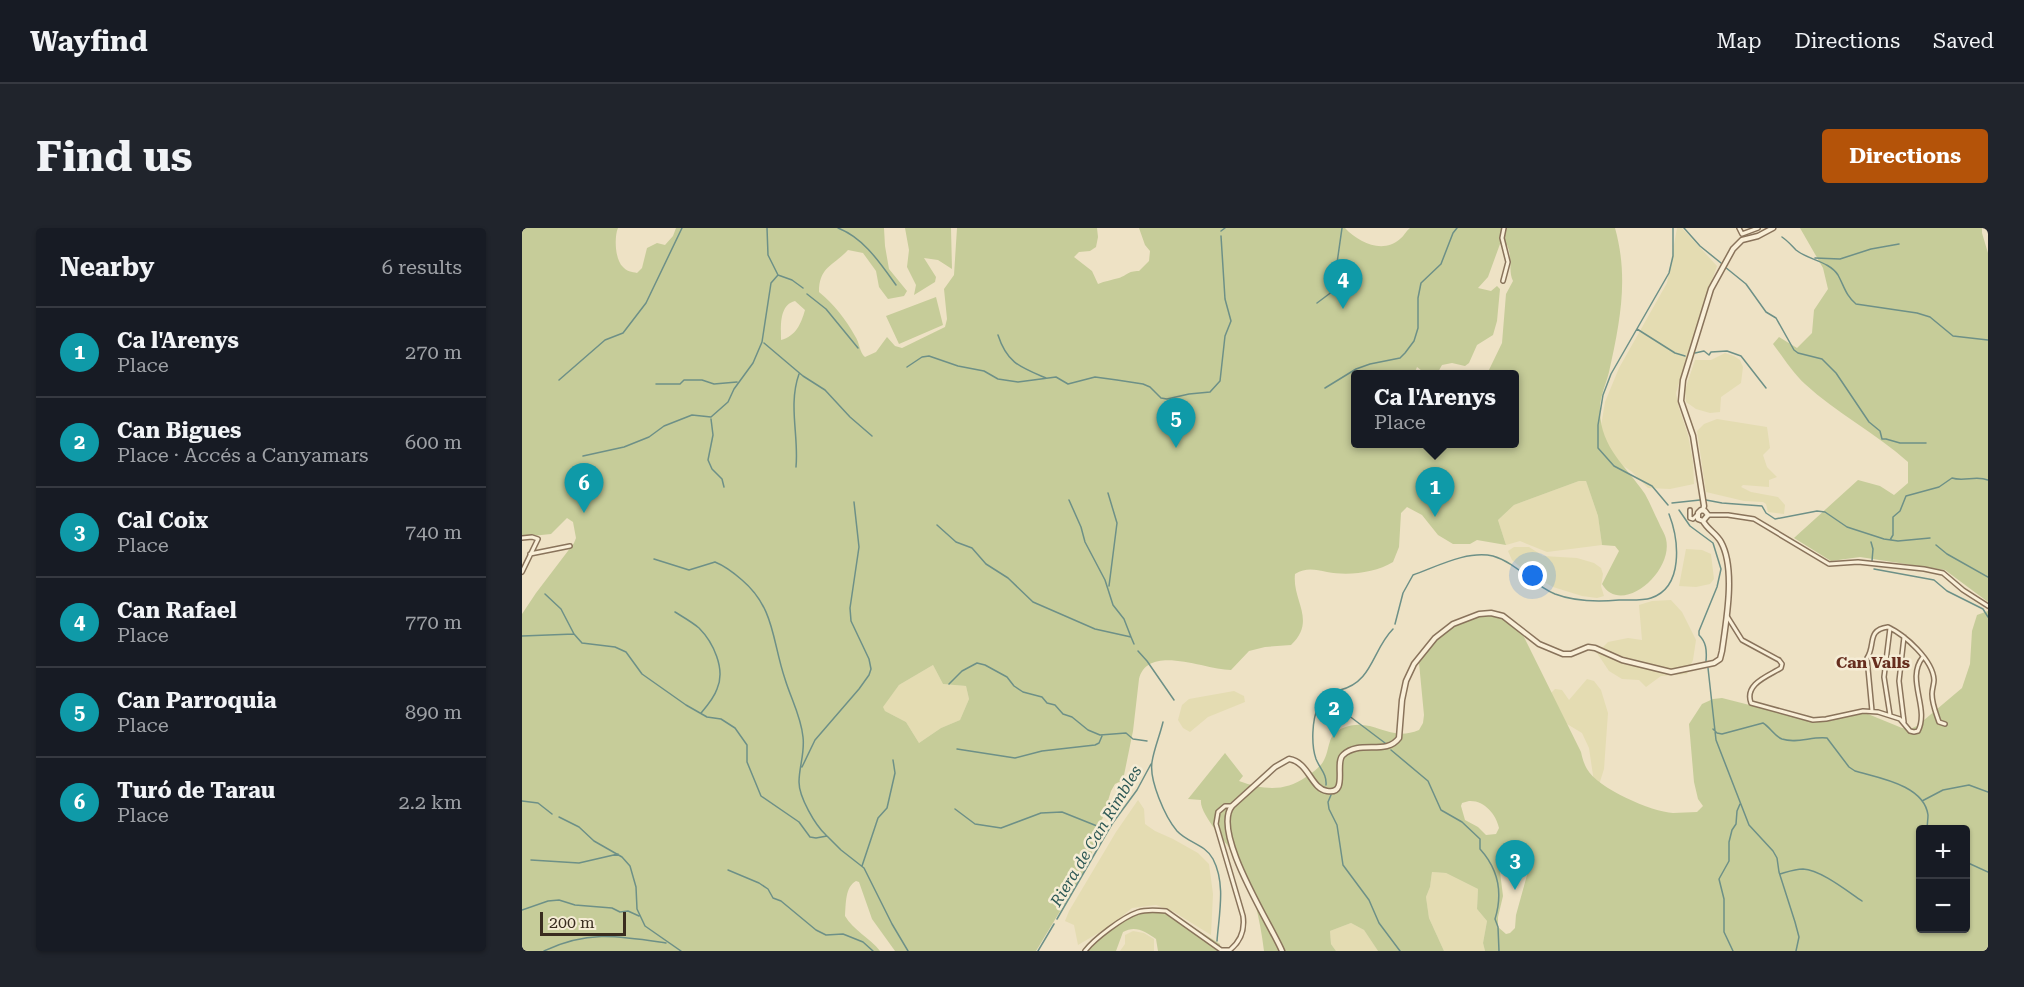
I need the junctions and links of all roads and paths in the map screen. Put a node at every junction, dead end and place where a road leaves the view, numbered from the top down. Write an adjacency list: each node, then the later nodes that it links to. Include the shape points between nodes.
1 (1504, 228): 5 (street, via 1502,238 1508,262)
2 (1739, 228): 3 (street, via 1742,234)
3 (1758, 228)
4 (1770, 229): 7 (street, via 1742,240 1733,249 1711,289 1683,380 1682,401 1693,436)
5 (1503, 281)
6 (1690, 510): 8 (street, via 1690,518)
7 (1703, 510): 8 (street); 9 (street)
8 (1697, 515): 10 (street)
9 (1708, 515): 10 (street); 15 (street, via 1754,519 1829,564 1858,562 1943,573)
10 (1704, 521): 16 (street, via 1725,553)
11 (522, 538): 13 (street, via 538,539)
12 (570, 546): 13 (street)
13 (530, 554): 14 (street)
14 (522, 573)
15 (1988, 606)
16 (1727, 616): 20 (street, via 1742,640 1782,664 1753,687 1751,703 1813,720); 24 (street, via 1720,658 1714,663 1671,672 1622,660 1594,648 1563,654 1539,645 1503,616 1491,613 1469,617 1436,638 1414,664 1406,681 1401,734 1395,744 1365,747 1343,755 1339,761 1340,782 1330,792 1322,789 1300,763 1286,760)
17 (1890, 628): 18 (street); 20 (street, via 1875,633 1867,658); 21 (street, via 1884,677)
18 (1904, 637): 19 (street); 22 (street, via 1899,681)
19 (1923, 657): 22 (street, via 1918,663 1916,680 1920,729 1910,731); 23 (street, via 1934,678 1932,694 1939,722)
20 (1872, 711): 21 (street)
21 (1890, 715): 22 (street)
22 (1904, 722)
23 (1945, 724)
24 (1232, 806): 25 (street, via 1218,812 1216,824 1243,916 1244,926 1236,945 1221,950 1166,911 1156,909 1138,912 1120,922); 26 (street, via 1226,822 1236,855)
25 (1085, 951)
26 (1282, 951)

